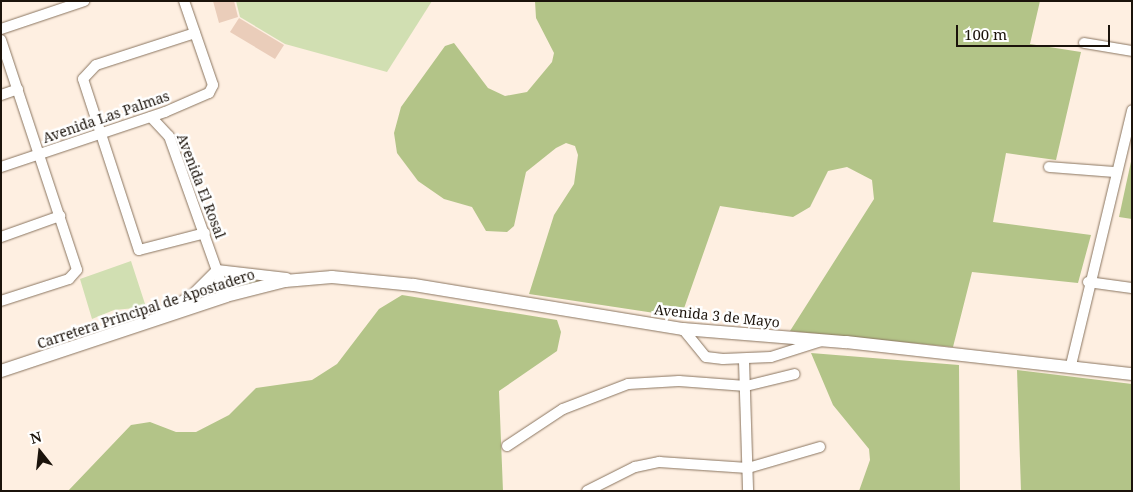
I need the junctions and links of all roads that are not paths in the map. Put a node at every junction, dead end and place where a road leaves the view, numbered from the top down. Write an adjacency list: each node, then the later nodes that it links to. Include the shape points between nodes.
1 (84, 1): 3 (street)
2 (184, 1): 4 (street)
3 (1, 28)
4 (195, 33): 11 (street, Avenida Las Palmas, via 213,85 209,93); 12 (street, via 88,69 83,79)
5 (1, 40): 8 (street)
6 (1084, 43): 7 (street)
7 (1132, 50)
8 (18, 89): 9 (street); 13 (street)
9 (1, 95)
10 (1132, 110): 16 (street)
11 (151, 117): 12 (street, Avenida Las Palmas); 18 (street, Avenida El Rosal, via 169,136)
12 (101, 133): 13 (street, Avenida Las Palmas); 18 (street, via 139,250)
13 (39, 154): 14 (street, Avenida Las Palmas); 17 (street)
14 (1, 166)
15 (1049, 167): 16 (street)
16 (1116, 172): 22 (street)
17 (60, 216): 19 (street); 25 (street, via 76,261 75,275)
18 (205, 233): 20 (street, Avenida El Rosal)
19 (1, 237)
20 (218, 270): 21 (street); 24 (street, Avenida El Rosal); 26 (street, via 193,294)
21 (300, 279): 24 (street, Carretera Principal de Apostadero); 27 (street, Avenida 3 de Mayo, via 352,277 414,285)
22 (1088, 282): 23 (street); 30 (street)
23 (1132, 288)
24 (226, 296): 26 (street, Carretera Principal de Apostadero)
25 (1, 301)
26 (153, 320): 31 (street, Carretera Principal de Apostadero)
27 (683, 329): 28 (street, Avenida 3 de Mayo); 29 (street, via 706,357)
28 (824, 340): 29 (street); 30 (street, Avenida 3 de Mayo)
29 (744, 361): 34 (street)
30 (1071, 365): 33 (street, Avenida 3 de Mayo)
31 (1, 371)
32 (795, 374): 34 (street)
33 (1132, 374)
34 (746, 386): 35 (street, via 679,381 628,384 564,410); 37 (street)
35 (507, 446)
36 (820, 447): 37 (street)
37 (748, 468): 38 (street, via 659,462 635,467); 39 (street)
38 (587, 491)
39 (748, 491)

